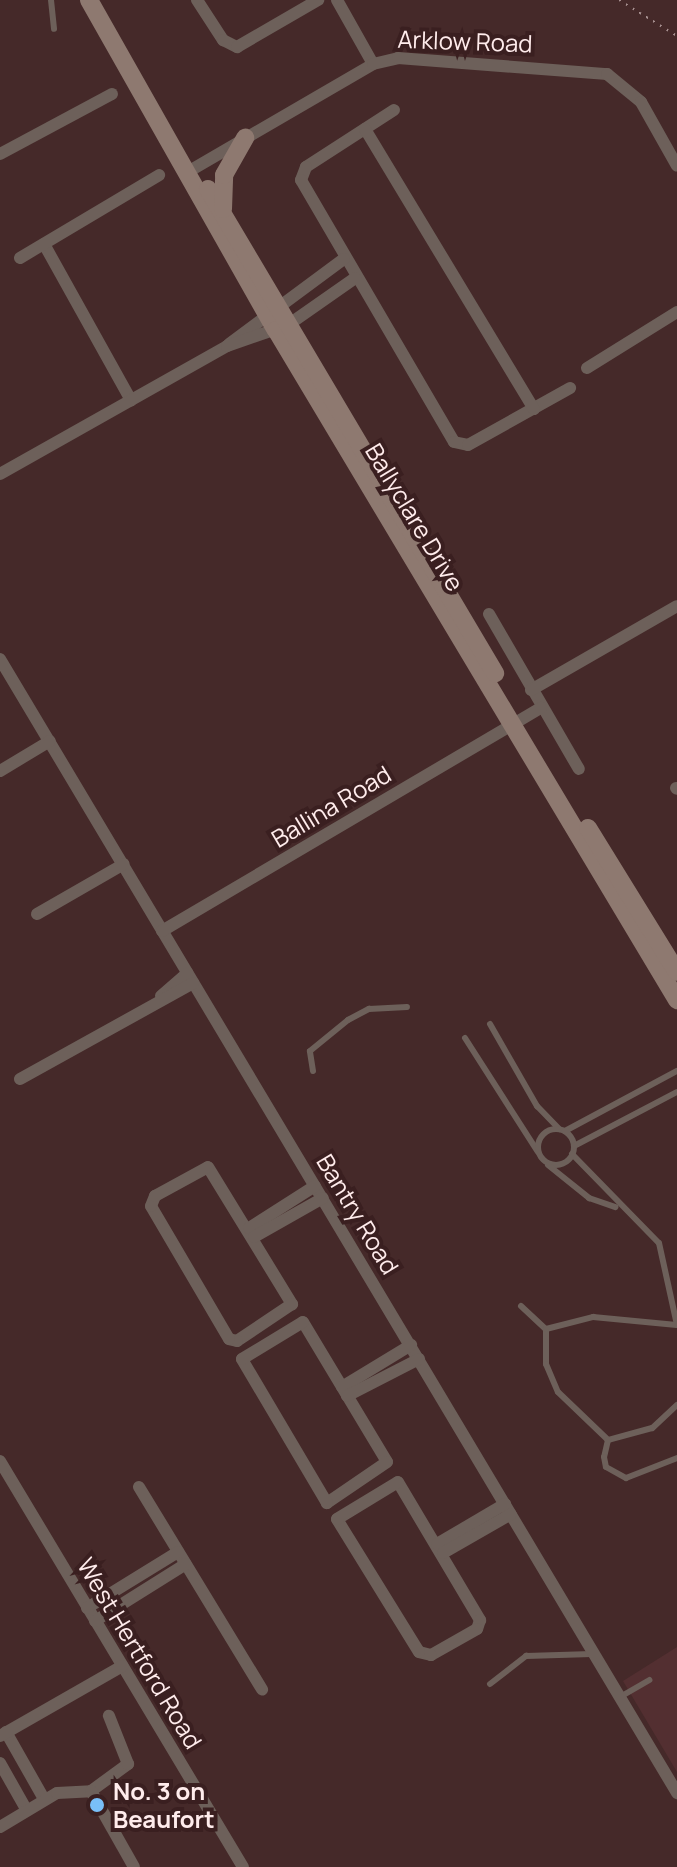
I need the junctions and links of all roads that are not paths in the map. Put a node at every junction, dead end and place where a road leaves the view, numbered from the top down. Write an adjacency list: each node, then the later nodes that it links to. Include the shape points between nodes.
1 (51, 0): 6 (lane)
2 (89, 0): 14 (street, Ballyclare Drive)
3 (197, 0): 4 (street, via 223,40 237,47)
4 (318, 0)
5 (337, 0): 7 (street)
6 (54, 29)
7 (373, 64): 11 (street, Arklow Road); 13 (street, Arklow Road, via 410,58 607,74 641,102)
8 (112, 94): 12 (street)
9 (394, 110): 10 (street)
10 (365, 129): 19 (street, via 301,174); 28 (street)
11 (245, 138): 14 (street, Arklow Road); 16 (street, via 224,175)
12 (0, 154)
13 (677, 166)
14 (191, 170): 16 (street, Ballyclare Drive); 21 (street, Ballyclare Drive)
15 (159, 175): 17 (street)
16 (224, 213): 21 (street, Ballyclare Drive)
17 (44, 244): 18 (street); 27 (street)
18 (20, 258)
19 (344, 259): 20 (street); 21 (street)
20 (355, 278): 23 (street); 28 (street, via 460,446)
21 (273, 308): 23 (street, Ballyclare Drive); 24 (street)
22 (677, 312): 25 (street)
23 (284, 326): 24 (street); 35 (street, Ballyclare Drive)
24 (227, 346): 27 (street)
25 (587, 368)
26 (570, 388): 28 (street)
27 (131, 400): 29 (street)
28 (534, 409)
29 (0, 474)
30 (677, 606): 33 (street)
31 (489, 614): 33 (street)
32 (1, 662): 36 (street, Bantry Road)
33 (531, 690): 34 (street)
34 (541, 708): 35 (street, Ballina Road); 37 (street)
35 (516, 722): 41 (street, Ballina Road); 42 (street, Ballyclare Drive); 44 (street, Ballyclare Drive)
36 (50, 741): 38 (street); 39 (street, Bantry Road)
37 (579, 769)
38 (0, 771)
39 (124, 864): 40 (street); 41 (street, Bantry Road)
40 (37, 914)
41 (162, 931): 43 (street, Bantry Road)
42 (677, 972)
43 (190, 978): 50 (street); 57 (street, Bantry Road)
44 (677, 1000)
45 (407, 1007): 48 (lane, via 369,1009 348,1020 310,1051)
46 (490, 1024): 52 (lane, via 537,1106)
47 (465, 1038): 54 (lane)
48 (313, 1071)
49 (677, 1071): 52 (lane)
50 (20, 1079)
51 (677, 1092): 53 (lane)
52 (562, 1130): 53 (lane); 54 (lane, via 542,1134)
53 (574, 1146): 55 (lane)
54 (538, 1152): 56 (lane)
55 (572, 1154): 56 (lane, via 562,1164); 59 (lane)
56 (545, 1162): 59 (lane, via 589,1198)
57 (315, 1186): 58 (street, Bantry Road); 60 (street)
58 (323, 1198): 60 (street); 64 (street, Bantry Road)
59 (618, 1208): 62 (lane, via 659,1243)
60 (251, 1233): 60 (street, via 291,1308 232,1341 152,1213 152,1200 208,1167)
61 (521, 1306): 63 (lane)
62 (677, 1325): 63 (lane, via 593,1317)
63 (546, 1329): 68 (lane, via 546,1364 558,1392)
64 (411, 1345): 65 (street, Bantry Road); 66 (street)
65 (419, 1359): 66 (street); 72 (street, Bantry Road)
66 (345, 1391): 66 (street, via 387,1462 327,1503 242,1356 300,1321)
67 (677, 1405): 68 (lane, via 652,1428)
68 (608, 1440): 69 (lane, via 606,1467 626,1478)
69 (677, 1458)
70 (0, 1461): 76 (street, West Hertford Road)
71 (139, 1487): 74 (street)
72 (508, 1509): 73 (street); 78 (street, Bantry Road)
73 (440, 1549): 73 (street, via 480,1623 428,1655 337,1519 398,1482)
74 (178, 1552): 75 (street); 76 (street)
75 (186, 1564): 77 (street); 82 (street)
76 (87, 1608): 77 (street, West Hertford Road)
77 (95, 1621): 79 (street, West Hertford Road)
78 (595, 1655): 81 (lane, via 545,1650 509,1665); 83 (street, Bantry Road)
79 (122, 1666): 85 (street); 93 (street, West Hertford Road)
80 (649, 1680): 83 (lane)
81 (490, 1684)
82 (262, 1689)
83 (620, 1697): 88 (street, Bantry Road)
84 (109, 1716): 87 (street, via 128,1764)
85 (3, 1734): 89 (street)
86 (0, 1763): 90 (street)
87 (91, 1791): 89 (street); 92 (street)
88 (677, 1793)
89 (44, 1799): 90 (street)
90 (26, 1809): 91 (street)
91 (0, 1827)
92 (134, 1867)
93 (243, 1867)

